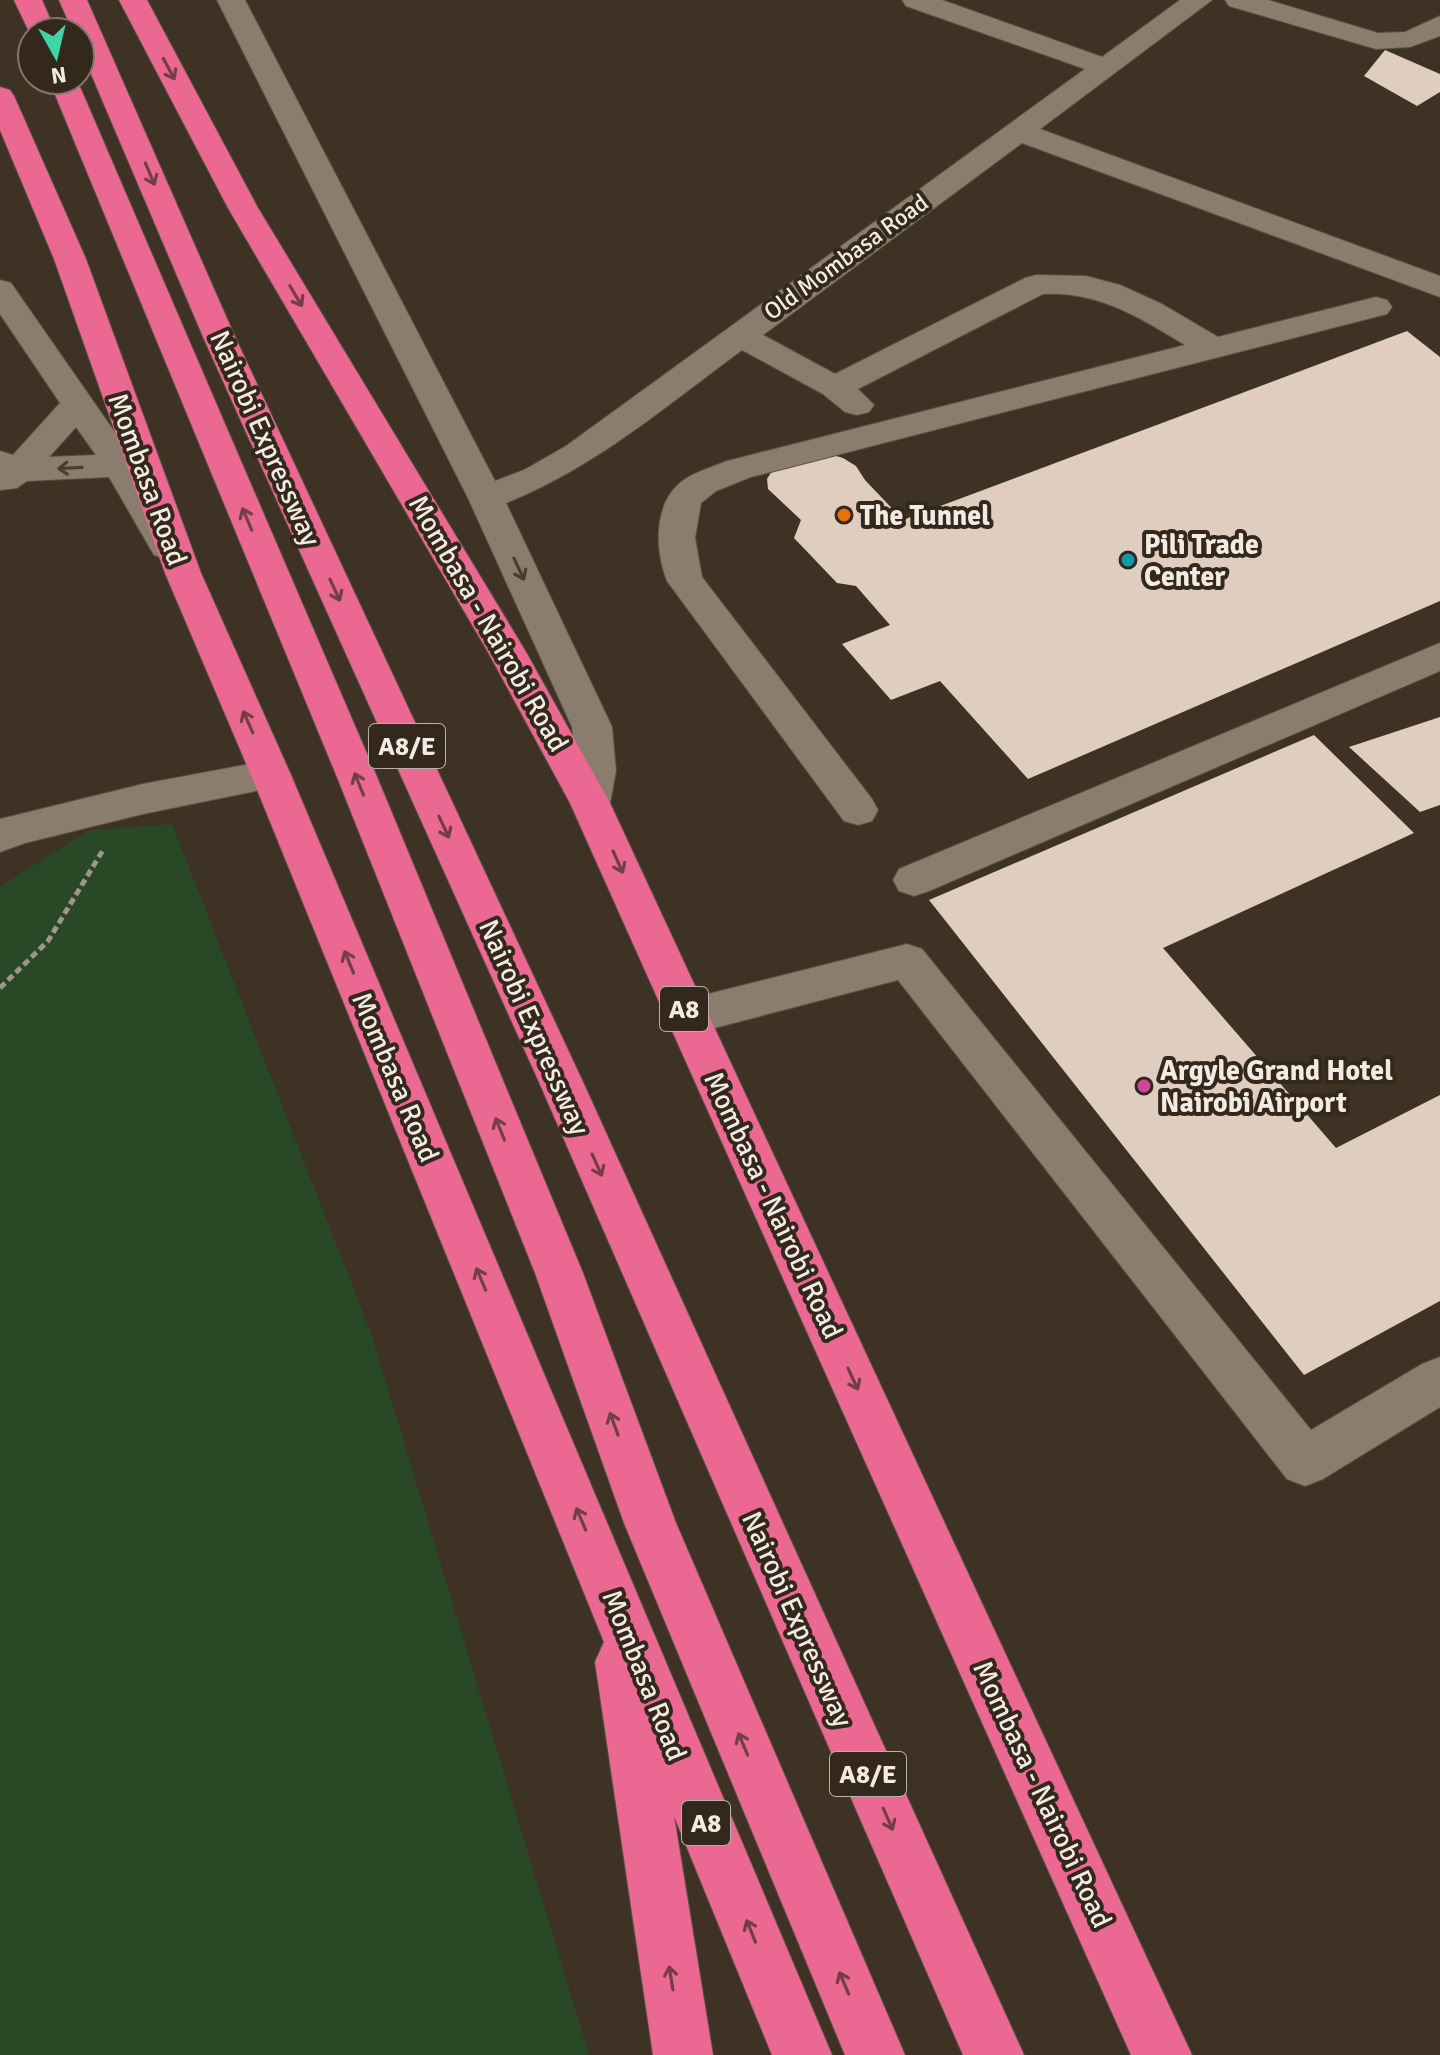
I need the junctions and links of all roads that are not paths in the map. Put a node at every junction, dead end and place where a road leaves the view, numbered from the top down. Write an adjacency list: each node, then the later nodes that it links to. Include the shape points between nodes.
1 (73, 0): 37 (highway, Nairobi Expressway / A8/E, one-way to 37)
2 (133, 0): 27 (highway, Mombasa - Nairobi Road / A8, one-way to 27, via 243,208 523,678)
3 (231, 0): 23 (street)
4 (916, 0): 7 (street)
5 (1198, 0): 9 (street, Old Mombasa Road)
6 (1239, 0): 8 (street, via 1376,41 1423,36)
7 (967, 7): 9 (street)
8 (1440, 24)
9 (1105, 67): 12 (street, Old Mombasa Road)
10 (0, 96): 24 (highway, Mombasa Road / A8, via 70,259)
11 (70, 96): 36 (highway, Nairobi Expressway / A8/E, one-way to 11, via 650,1523 559,1273 357,777)
12 (1018, 131): 13 (street); 16 (street, Old Mombasa Road)
13 (1440, 287)
14 (0, 290): 19 (street)
15 (1376, 307): 17 (street)
16 (739, 335): 18 (street); 23 (street, Old Mombasa Road, via 578,454)
17 (1214, 349): 18 (street, via 1117,293 1063,281 1036,285); 20 (street)
18 (835, 387): 20 (street)
19 (77, 405): 21 (street); 22 (street)
20 (890, 431): 28 (street, via 739,469 689,492 678,507 678,562 685,581)
21 (120, 465): 22 (street, one-way to 22); 24 (street)
22 (6, 472)
23 (486, 498): 27 (street, one-way to 27, via 592,727 596,771)
24 (183, 573): 26 (highway, Mombasa Road / A8, one-way to 24)
25 (1440, 656): 30 (street)
26 (271, 775): 29 (street, via 143,799); 33 (highway, Mombasa Road / A8, one-way to 26)
27 (590, 803): 31 (highway, Mombasa - Nairobi Road / A8, one-way to 31)
28 (858, 810)
29 (0, 837)
30 (914, 880)
31 (688, 1017): 32 (street, via 907,961 1305,1462); 38 (highway, Mombasa - Nairobi Road / A8, one-way to 38)
32 (1440, 1380)
33 (611, 1591): 34 (highway, one-way to 33); 35 (highway, Mombasa Road / A8, one-way to 33)
34 (683, 2055)
35 (802, 2055)
36 (875, 2055)
37 (994, 2055)
38 (1162, 2055)

